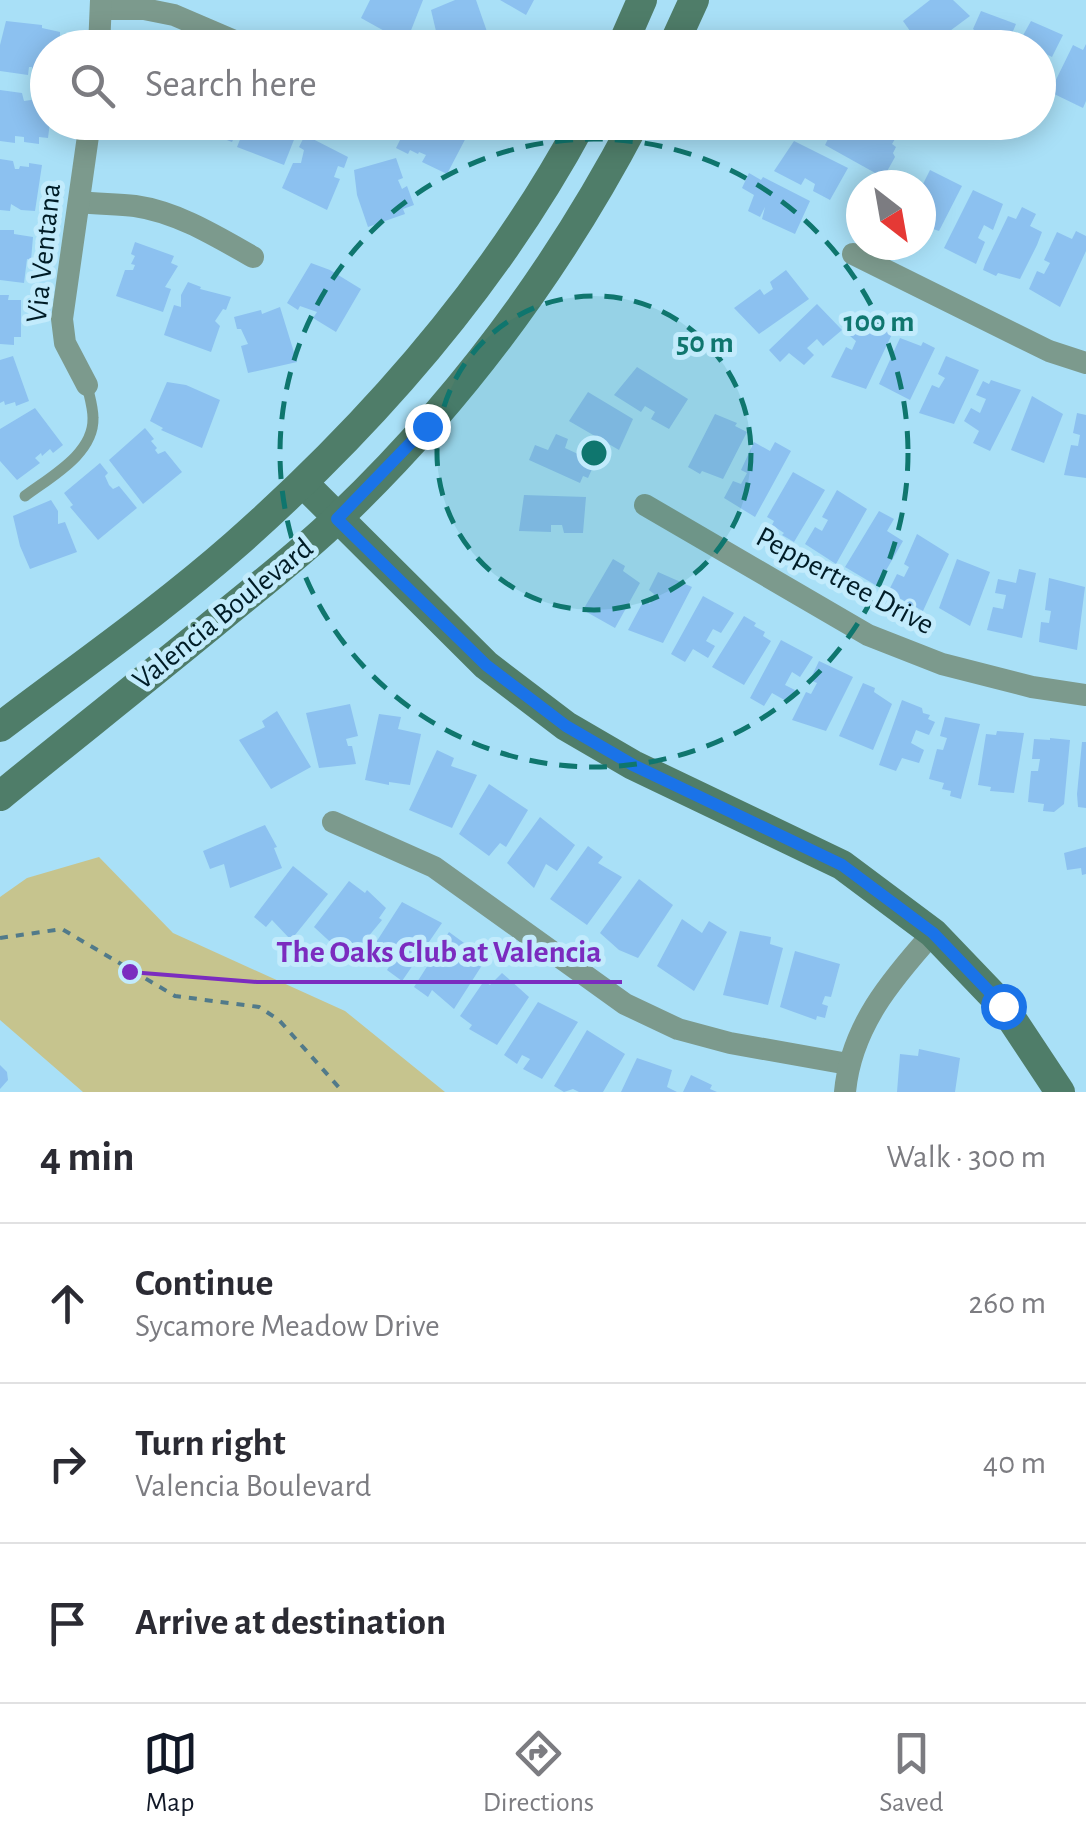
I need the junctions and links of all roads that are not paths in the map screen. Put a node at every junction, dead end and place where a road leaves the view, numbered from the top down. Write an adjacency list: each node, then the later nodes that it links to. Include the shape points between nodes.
1 (642, 0): 6 (street)
2 (694, 0): 7 (street)
3 (101, 5): 4 (street); 5 (street, via 174,15)
4 (100, 30)
5 (209, 30)
6 (629, 30)
7 (680, 30)
8 (88, 140): 11 (street, Via Ventana)
9 (571, 140): 16 (street, Valencia Boulevard, via 445,328)
10 (625, 140): 19 (street, Valencia Boulevard, via 524,305 427,426)
11 (79, 202): 12 (street, via 138,206 170,216); 15 (street, Via Ventana, via 62,319 65,342)
12 (253, 257)
13 (864, 260): 14 (street)
14 (1086, 363)
15 (87, 385): 17 (lane, via 93,420 88,442)
16 (303, 483): 19 (street); 21 (street, Valencia Boulevard, via 218,559)
17 (25, 496)
18 (645, 505): 20 (street, Peppertree Drive, via 868,634 942,664)
19 (337, 519): 22 (street, Valencia Boulevard); 24 (street, via 486,665 566,726 842,865)
20 (1086, 694)
21 (0, 727)
22 (0, 796)
23 (333, 822): 25 (street, via 434,867 625,1004 678,1029)
24 (933, 933): 25 (street, via 889,983); 27 (street, via 1003,1006)
25 (848, 1064): 26 (street)
26 (845, 1092)
27 (1060, 1092)

